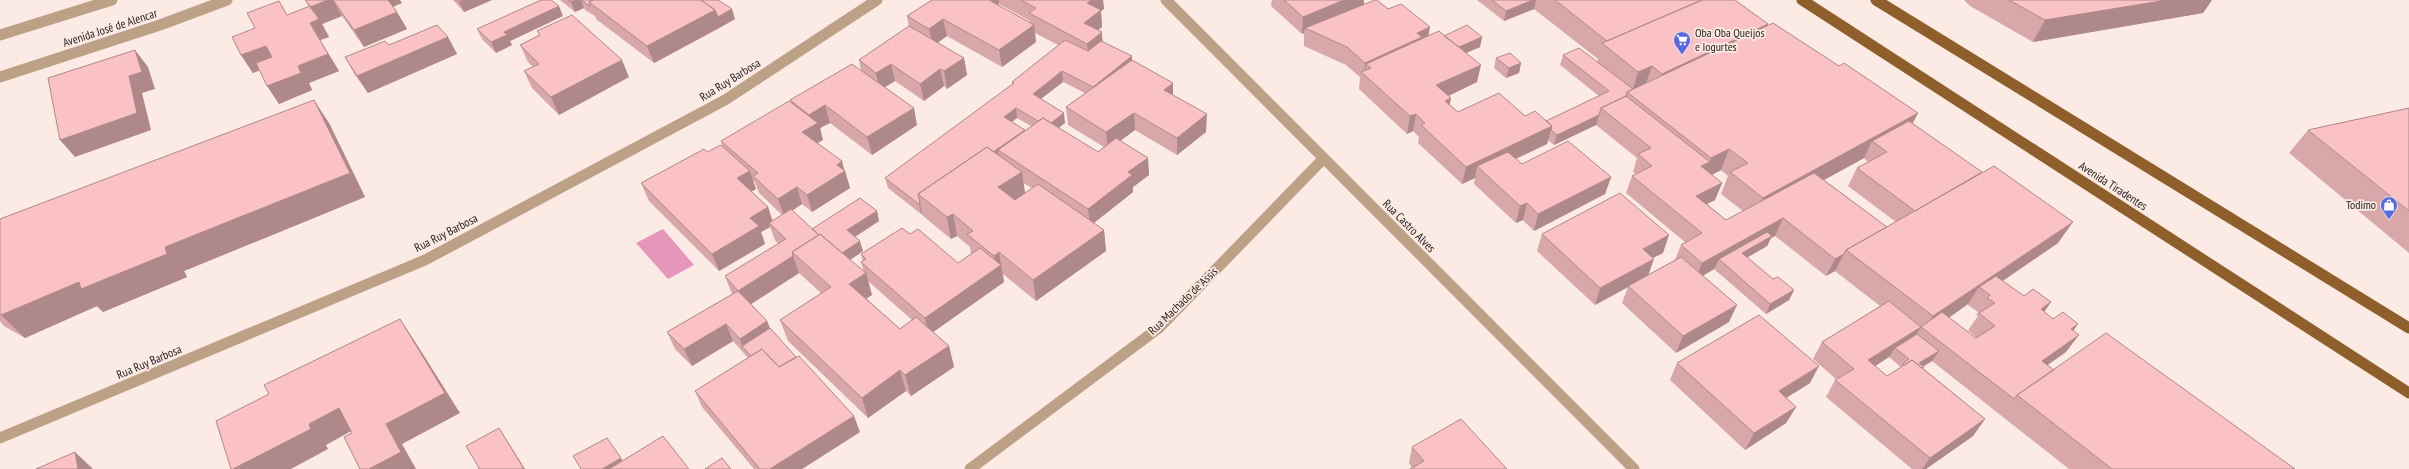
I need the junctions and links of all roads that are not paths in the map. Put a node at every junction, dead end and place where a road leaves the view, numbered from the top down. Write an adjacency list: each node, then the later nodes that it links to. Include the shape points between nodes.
1 (112, 0): 7 (street)
2 (227, 0): 8 (street, Avenida José de Alencar, via 160,25)
3 (877, 0): 12 (street, Rua Ruy Barbosa, via 725,100 425,260)
4 (1166, 0): 9 (street, Rua Castro Alves)
5 (1802, 0): 11 (main road, Avenida Tiradentes)
6 (1876, 0): 10 (main road)
7 (0, 35)
8 (0, 77)
9 (1323, 158): 13 (street, Rua Machado de Assis, via 1160,327); 14 (street, Rua Castro Alves)
10 (2409, 328)
11 (2409, 393)
12 (0, 438)
13 (970, 469)
14 (1634, 469)

